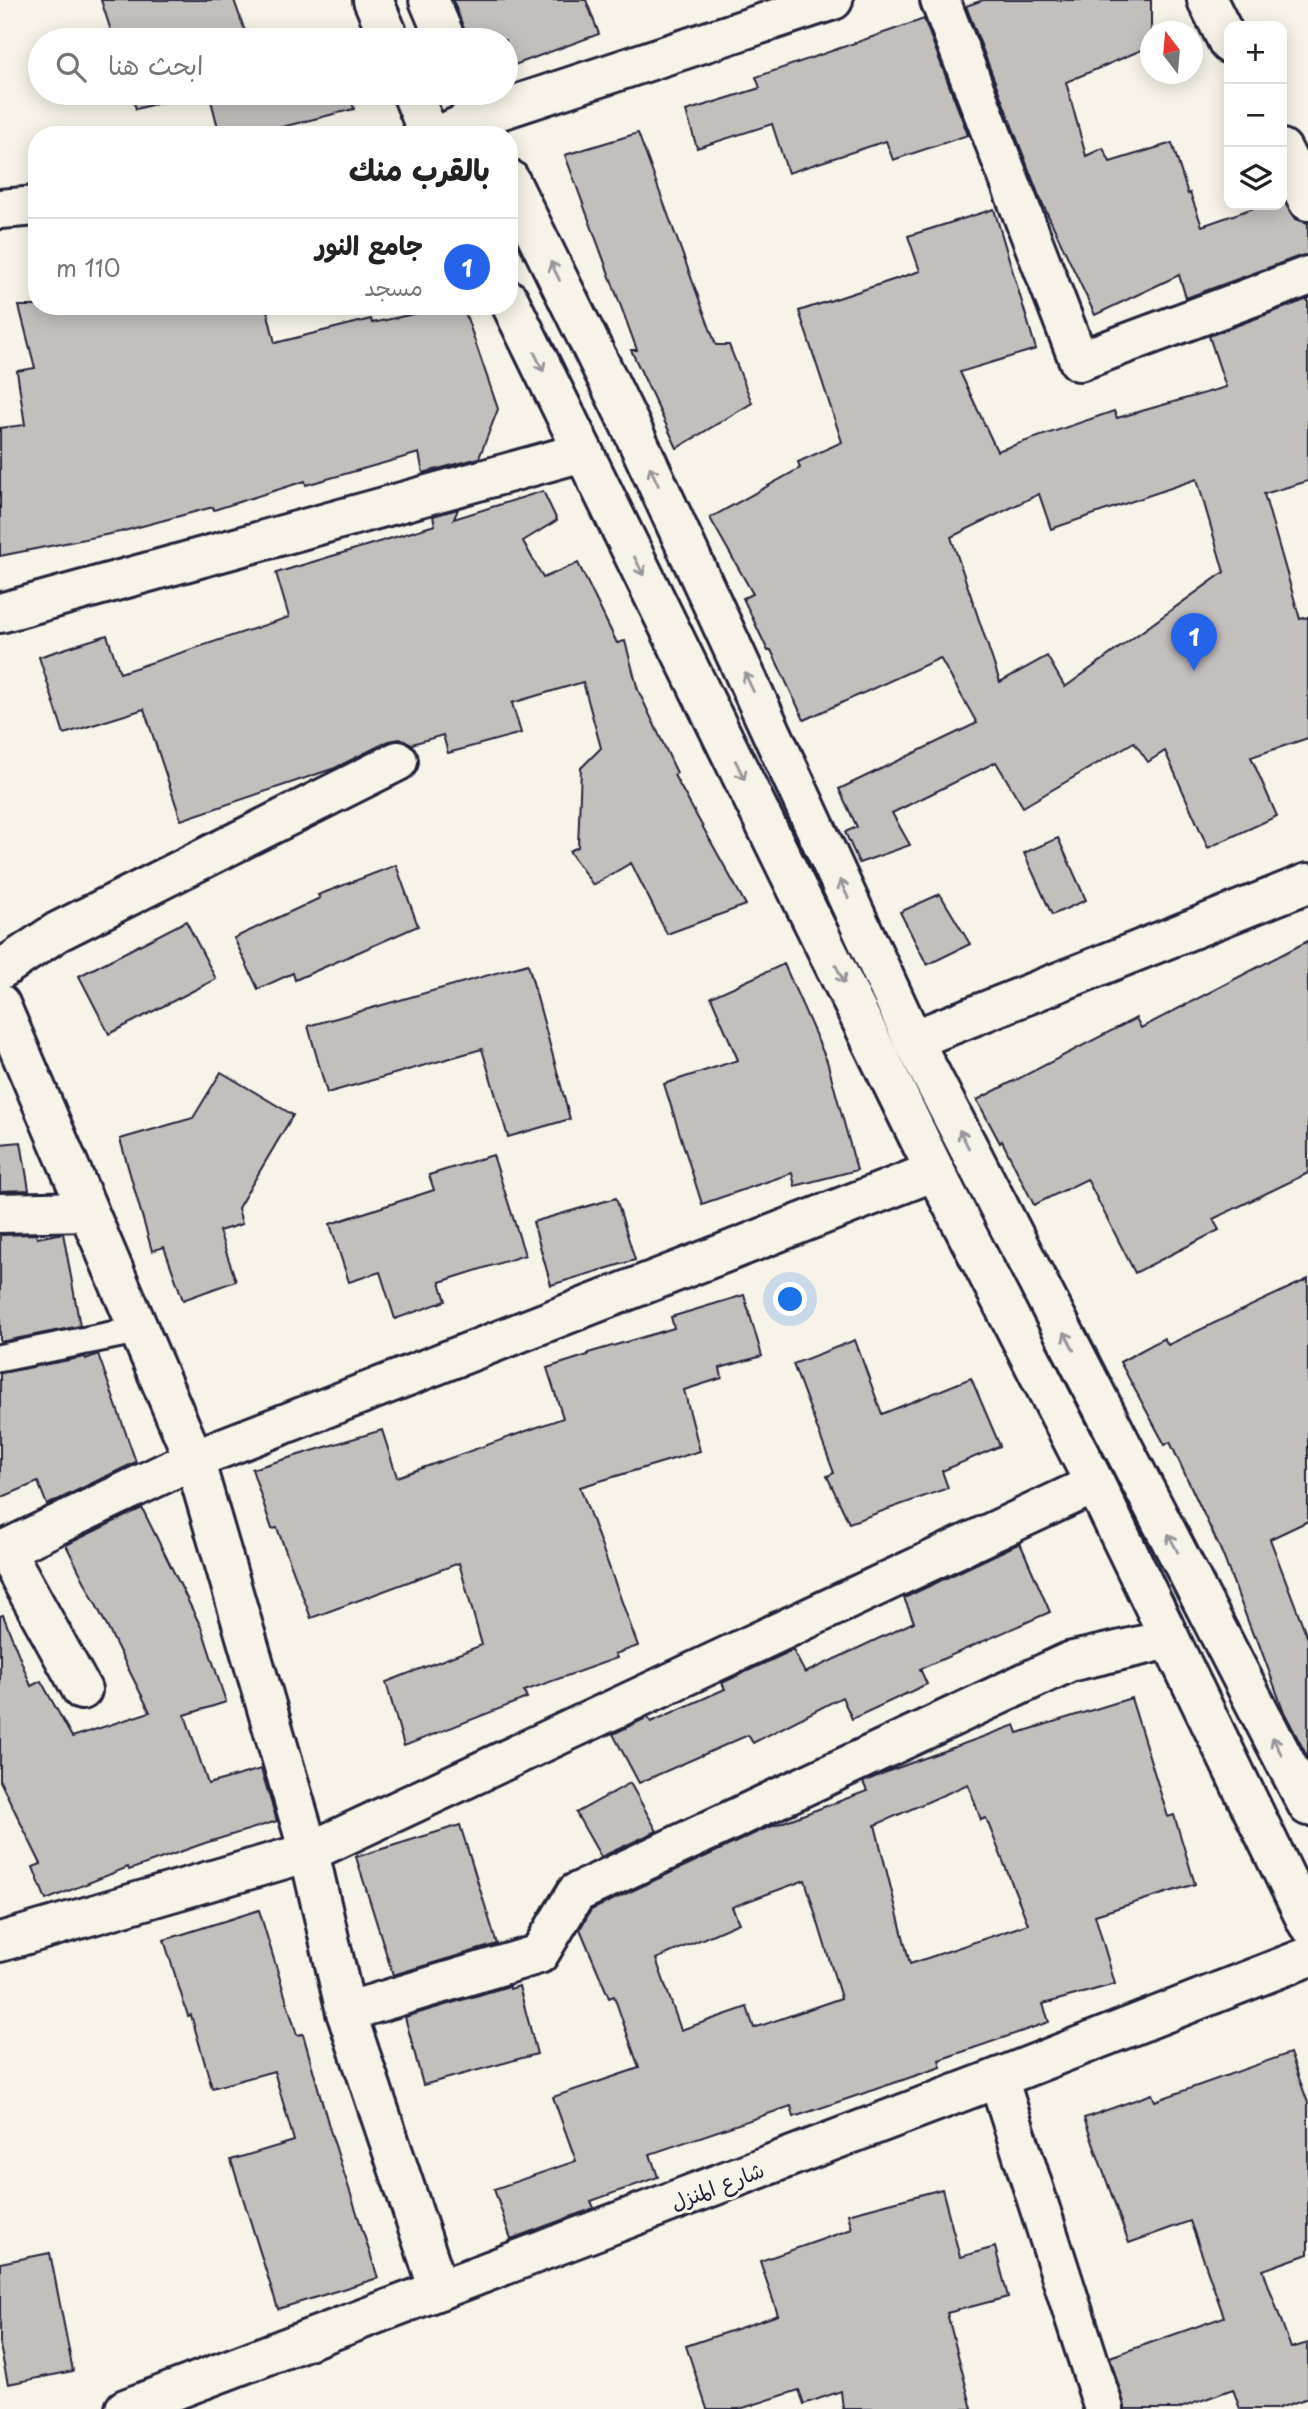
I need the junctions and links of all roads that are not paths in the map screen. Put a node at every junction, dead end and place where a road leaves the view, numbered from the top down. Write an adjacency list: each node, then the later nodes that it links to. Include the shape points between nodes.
1 (373, 0): 6 (street)
2 (429, 0): 7 (street)
3 (833, 0): 9 (street)
4 (940, 0): 20 (street, via 1079,361)
5 (1207, 0): 8 (street)
6 (385, 28)
7 (441, 28)
8 (1224, 34)
9 (518, 102)
10 (417, 105): 13 (street)
11 (509, 105): 12 (street)
12 (478, 115): 14 (street)
13 (425, 126)
14 (457, 126)
15 (1287, 159): 17 (street)
16 (518, 197): 28 (street, one-way to 16, via 632,429)
17 (1308, 201)
18 (28, 207): 19 (street)
19 (0, 209)
20 (1308, 276)
21 (516, 315): 22 (street, one-way to 22)
22 (583, 452): 23 (street); 29 (street, one-way to 29)
23 (0, 613)
24 (398, 761): 26 (street, via 57,932)
25 (1308, 883): 28 (street)
26 (0, 970)
27 (0, 1004): 30 (street)
28 (914, 1040): 39 (street, one-way to 28)
29 (935, 1171): 34 (street); 35 (street)
30 (87, 1211): 31 (street); 32 (street)
31 (0, 1213)
32 (138, 1330): 33 (lane); 34 (street)
33 (0, 1358)
34 (194, 1459): 36 (street); 40 (street)
35 (1095, 1484): 37 (street); 40 (street)
36 (2, 1551): 38 (street)
37 (1170, 1639): 41 (street); 44 (street, via 1069,1662 576,1893 539,1954)
38 (82, 1690)
39 (1308, 1807)
40 (309, 1853): 42 (street); 44 (street)
41 (1308, 1924)
42 (0, 1942)
43 (1308, 1957): 45 (street, شارع المنزل)
44 (345, 2012): 46 (street)
45 (998, 2078): 46 (street, شارع المنزل); 48 (street)
46 (439, 2290): 47 (street, شارع المنزل)
47 (125, 2409)
48 (1104, 2409)

